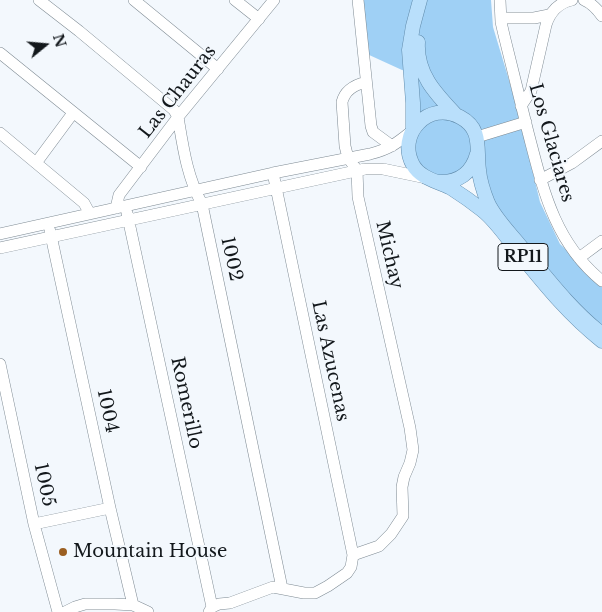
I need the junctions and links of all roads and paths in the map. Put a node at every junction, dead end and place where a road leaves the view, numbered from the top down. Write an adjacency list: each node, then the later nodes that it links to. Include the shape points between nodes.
1 (39, 0): 21 (street, via 174,110)
2 (134, 0): 16 (street)
3 (235, 0): 14 (street)
4 (274, 0): 14 (street, Las Chauras)
5 (358, 0): 17 (street)
6 (420, 0): 23 (main road, RP11, via 409,50)
7 (429, 0): 20 (main road, via 418,44 420,63 434,92)
8 (500, 0): 13 (street, Los Glaciares)
9 (572, 0): 12 (street, via 556,7)
10 (584, 0): 11 (street)
11 (599, 12)
12 (549, 15): 13 (street); 18 (street, via 530,91)
13 (501, 18): 18 (street, Los Glaciares)
14 (259, 19): 16 (street, Las Chauras)
15 (0, 52): 19 (street)
16 (218, 69): 21 (street, Las Chauras)
17 (366, 82): 27 (street, via 373,132); 29 (street, via 350,89 342,102)
18 (521, 106): 22 (street, Los Glaciares)
19 (73, 113): 30 (street); 31 (street)
20 (455, 114): 23 (main road, via 446,112 427,116); 25 (main road, via 471,126)
21 (178, 118): 31 (street, Las Chauras); 37 (street, 1002, via 188,173)
22 (526, 122): 25 (street); 35 (street, Los Glaciares)
23 (412, 130): 27 (street); 34 (main road, RP11, via 408,148 410,158 420,174)
24 (0, 133): 30 (street)
25 (477, 137): 28 (main road, RP11)
26 (602, 140): 35 (street, via 572,163)
27 (392, 146): 29 (street, via 384,151)
28 (478, 153): 34 (main road, via 470,170 463,176 446,182); 49 (main road, RP11, via 480,180 491,209 571,306)
29 (348, 158): 32 (street); 33 (street)
30 (36, 163): 40 (street, via 84,203)
31 (141, 167): 39 (street, Las Chauras, via 119,196)
32 (357, 170): 34 (street, via 383,169); 36 (street); 54 (street, Michay, via 358,197 413,450 402,487 403,516 399,524 379,546)
33 (273, 173): 36 (street, Las Azucenas); 37 (street)
34 (432, 180): 50 (main road, RP11, via 461,195 488,215 557,299)
35 (540, 180): 47 (street, Los Glaciares, via 560,230)
36 (276, 188): 38 (street); 54 (street, Las Azucenas)
37 (195, 191): 38 (street, 1002); 39 (street)
38 (202, 204): 41 (street); 55 (street, 1002)
39 (121, 207): 40 (street); 41 (street, Romerillo)
40 (90, 214): 42 (street)
41 (128, 220): 44 (street); 59 (street, Romerillo)
42 (49, 223): 43 (street); 44 (street, 1004)
43 (0, 234)
44 (52, 237): 46 (street); 52 (street, 1004)
45 (602, 240): 47 (street)
46 (0, 248)
47 (579, 258): 48 (street, Los Glaciares)
48 (602, 281)
49 (602, 334)
50 (602, 341)
51 (0, 364): 53 (street, 1005)
52 (110, 508): 53 (street); 56 (street, 1004)
53 (34, 524): 60 (street, 1005)
54 (354, 555): 55 (street, via 347,573 315,593)
55 (282, 588): 57 (street, via 273,587)
56 (133, 606): 58 (street); 62 (street)
57 (232, 607): 59 (street, via 219,604)
58 (116, 608): 61 (street, via 85,604)
59 (211, 610)
60 (58, 612)
61 (65, 612)
62 (148, 612)

